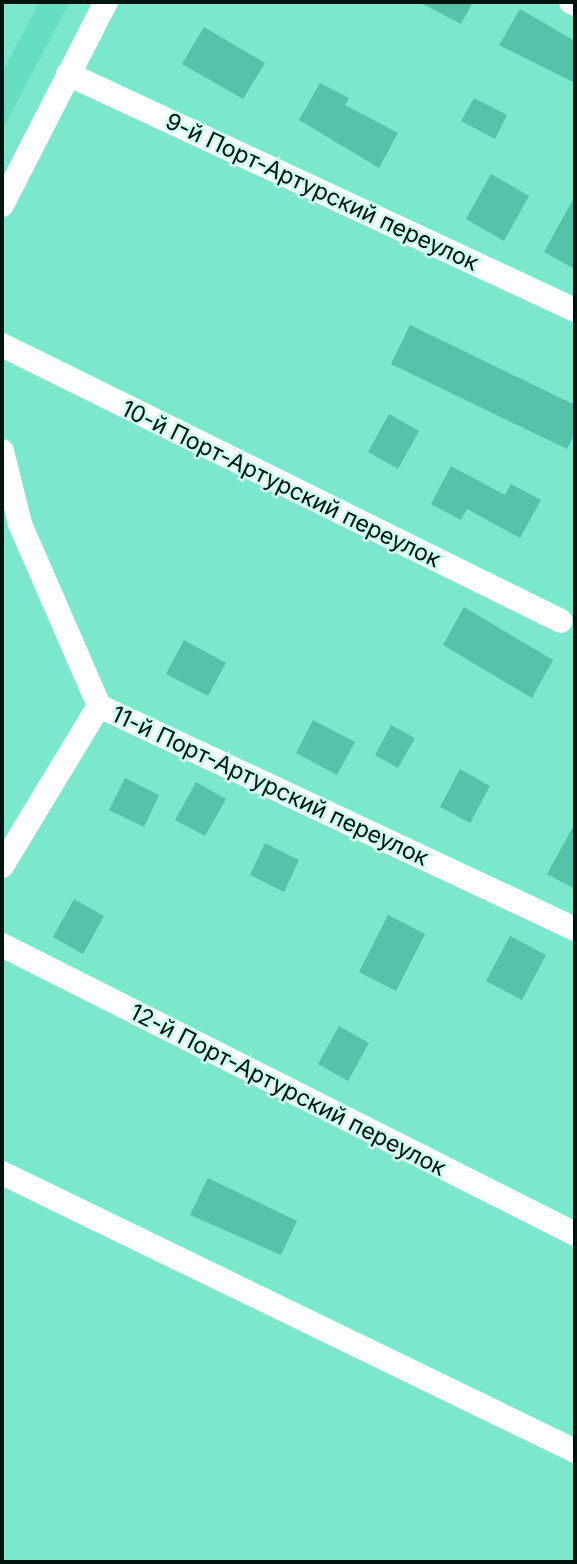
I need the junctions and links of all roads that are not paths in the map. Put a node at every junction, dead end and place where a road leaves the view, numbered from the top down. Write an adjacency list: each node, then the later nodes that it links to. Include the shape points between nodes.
1 (106, 2): 2 (street)
2 (68, 74): 3 (street); 4 (street, 9-й Порт-Артурский переулок)
3 (2, 205)
4 (575, 310)
5 (2, 345): 7 (street, 10-й Порт-Артурский переулок)
6 (2, 451): 8 (street, 11-й Порт-Артурский переулок, via 20,524)
7 (561, 621)
8 (99, 706): 9 (street); 10 (street, 11-й Порт-Артурский переулок)
9 (2, 866)
10 (575, 929)
11 (2, 945): 13 (street, 12-й Порт-Артурский переулок)
12 (2, 1173): 14 (street)
13 (575, 1234)
14 (575, 1451)

